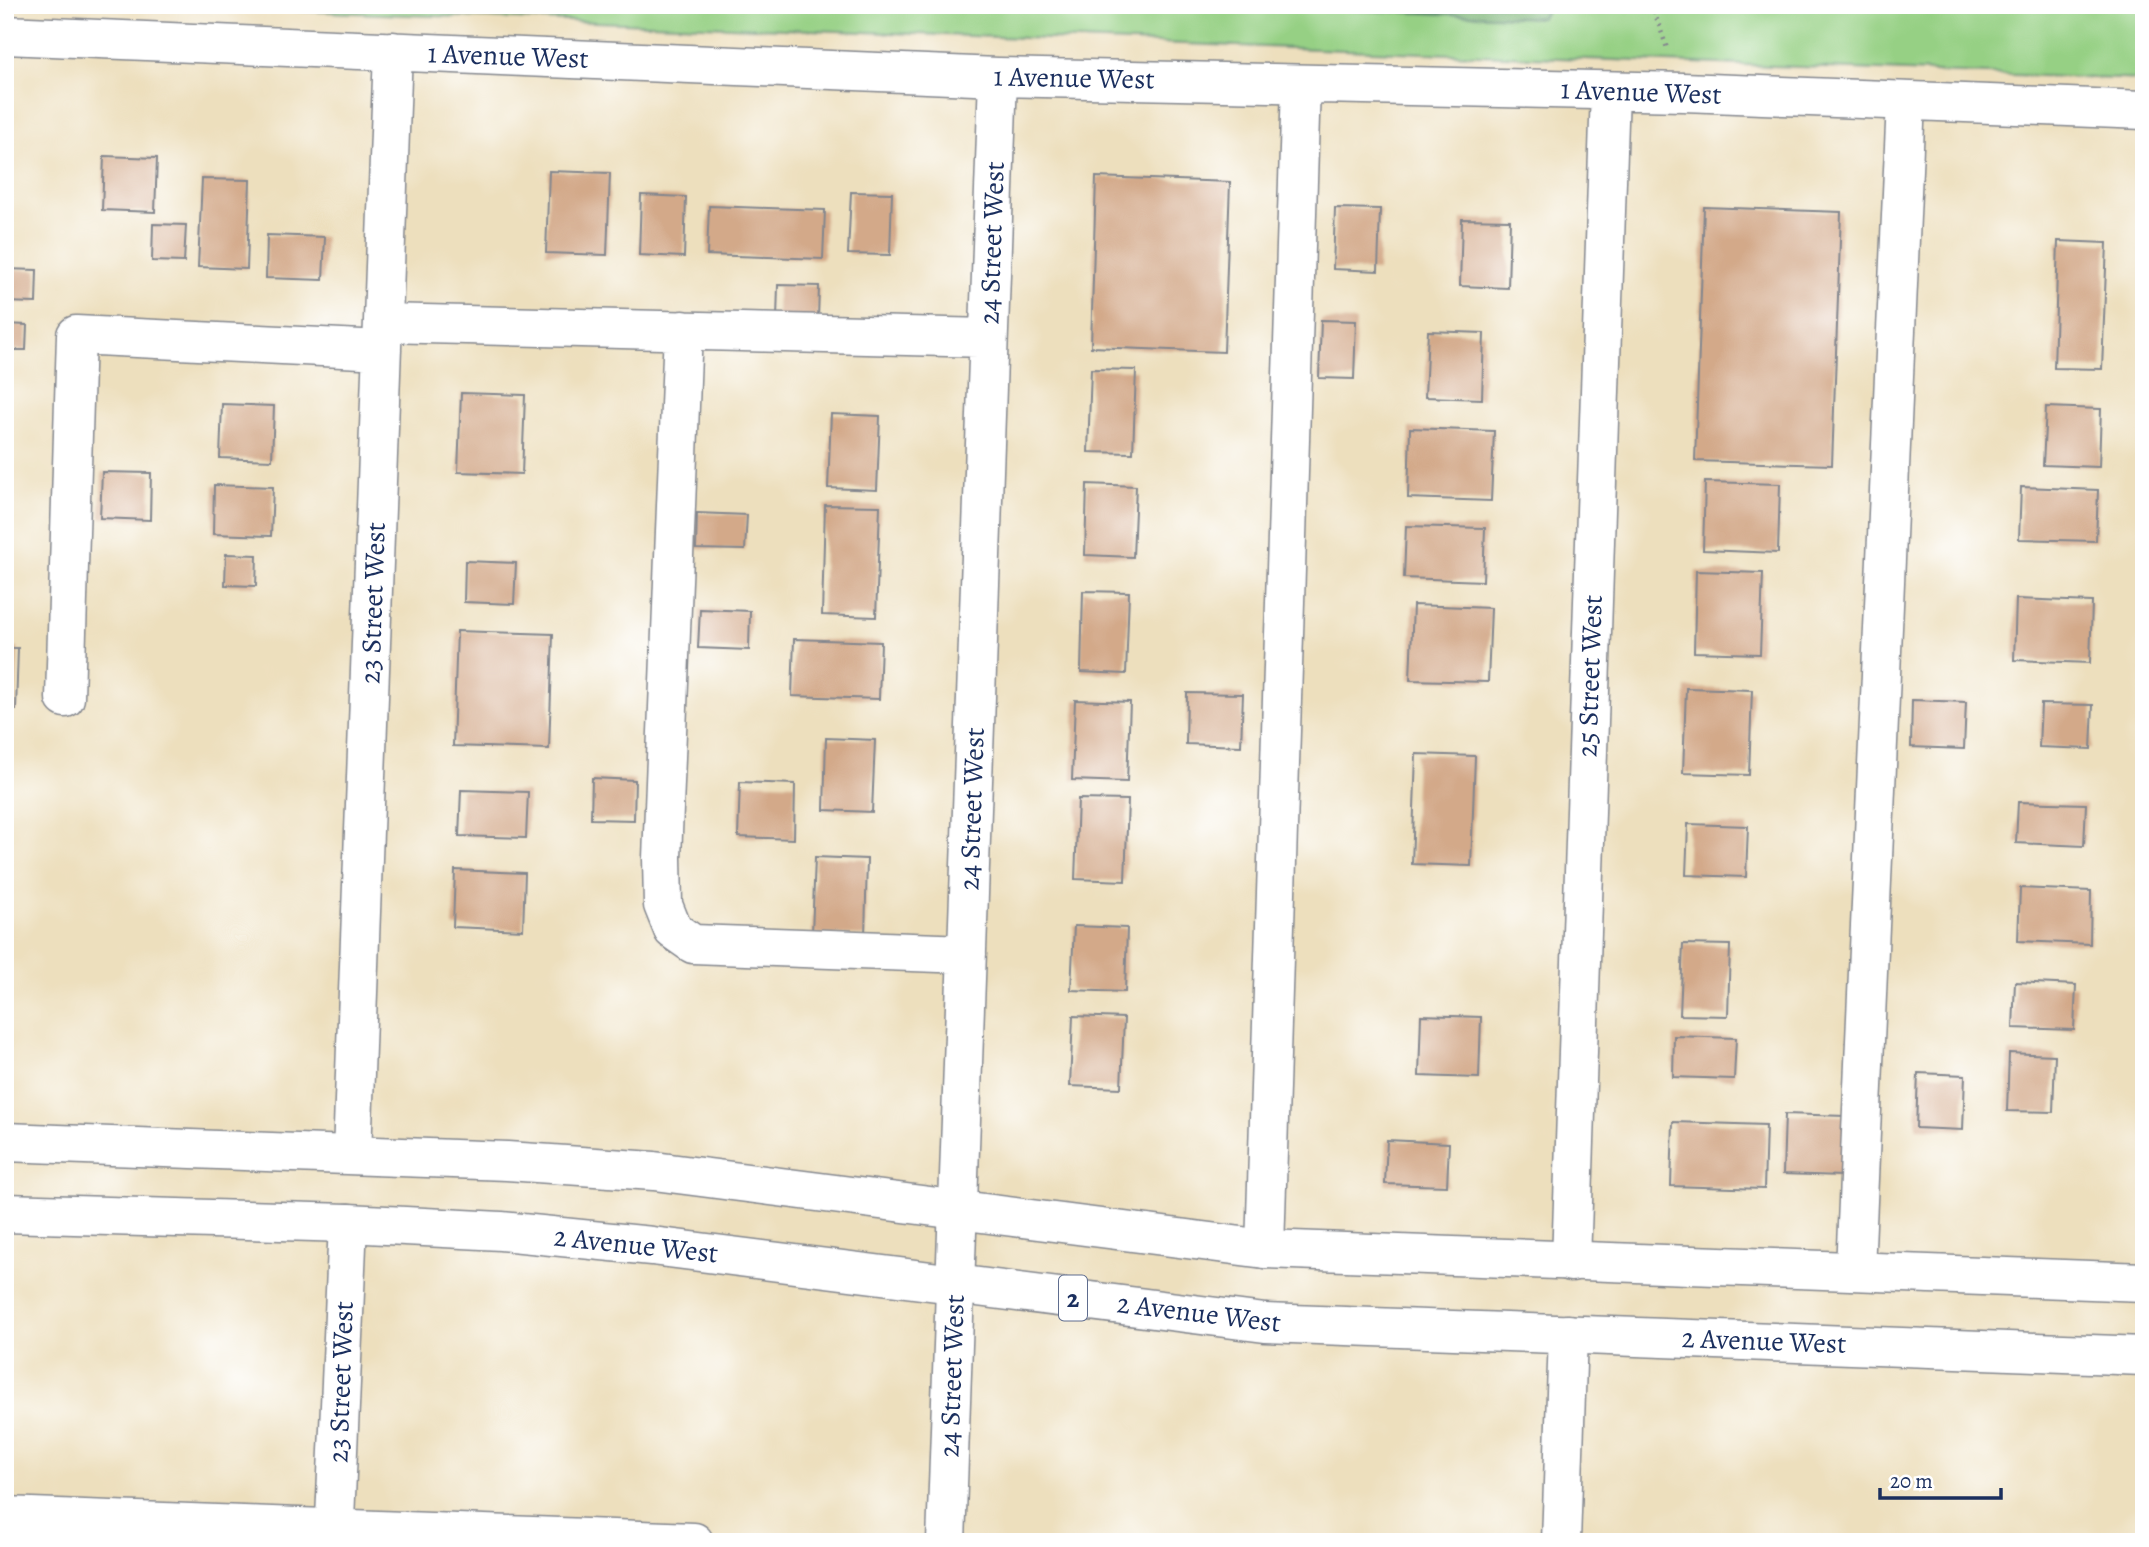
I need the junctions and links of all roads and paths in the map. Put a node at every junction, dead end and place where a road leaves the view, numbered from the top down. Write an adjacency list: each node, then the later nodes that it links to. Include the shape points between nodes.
1 (5, 35): 2 (main road, 1 Avenue West)
2 (393, 51): 3 (main road, 1 Avenue West); 9 (main road, 23 Street West)
3 (998, 77): 4 (main road, 1 Avenue West); 10 (main road, 24 Street West)
4 (1301, 83): 5 (main road, 1 Avenue West); 18 (main road)
5 (1610, 91): 6 (main road, 1 Avenue West); 19 (main road, 25 Street West)
6 (1906, 101): 7 (main road, 1 Avenue West); 20 (main road)
7 (2144, 110)
8 (683, 330): 9 (main road); 10 (main road); 12 (main road, via 662,858 663,905 673,930 693,944)
9 (383, 336): 11 (main road, via 76,335); 14 (main road, 23 Street West)
10 (988, 338): 12 (main road, 24 Street West)
11 (65, 698)
12 (967, 954): 15 (main road, 24 Street West)
13 (5, 1142): 14 (main road)
14 (352, 1154): 15 (main road, via 654,1171)
15 (958, 1211): 18 (main road); 22 (main road, 24 Street West)
16 (5, 1213): 17 (main road, 2 Avenue West / 2)
17 (348, 1223): 22 (main road, 2 Avenue West / 2, via 652,1246); 26 (main road, 23 Street West)
18 (1265, 1249): 19 (main road)
19 (1571, 1262): 20 (main road)
20 (1855, 1270): 21 (main road)
21 (2144, 1282)
22 (955, 1283): 23 (main road, 2 Avenue West / 2, via 1265,1323); 29 (main road, 24 Street West)
23 (1568, 1334): 24 (main road, 2 Avenue West / 2); 30 (main road)
24 (2144, 1356)
25 (18, 1525): 26 (main road)
26 (335, 1535): 27 (main road)
27 (644, 1540): 28 (main road)
28 (694, 1542)
29 (946, 1542)
30 (1561, 1542)

